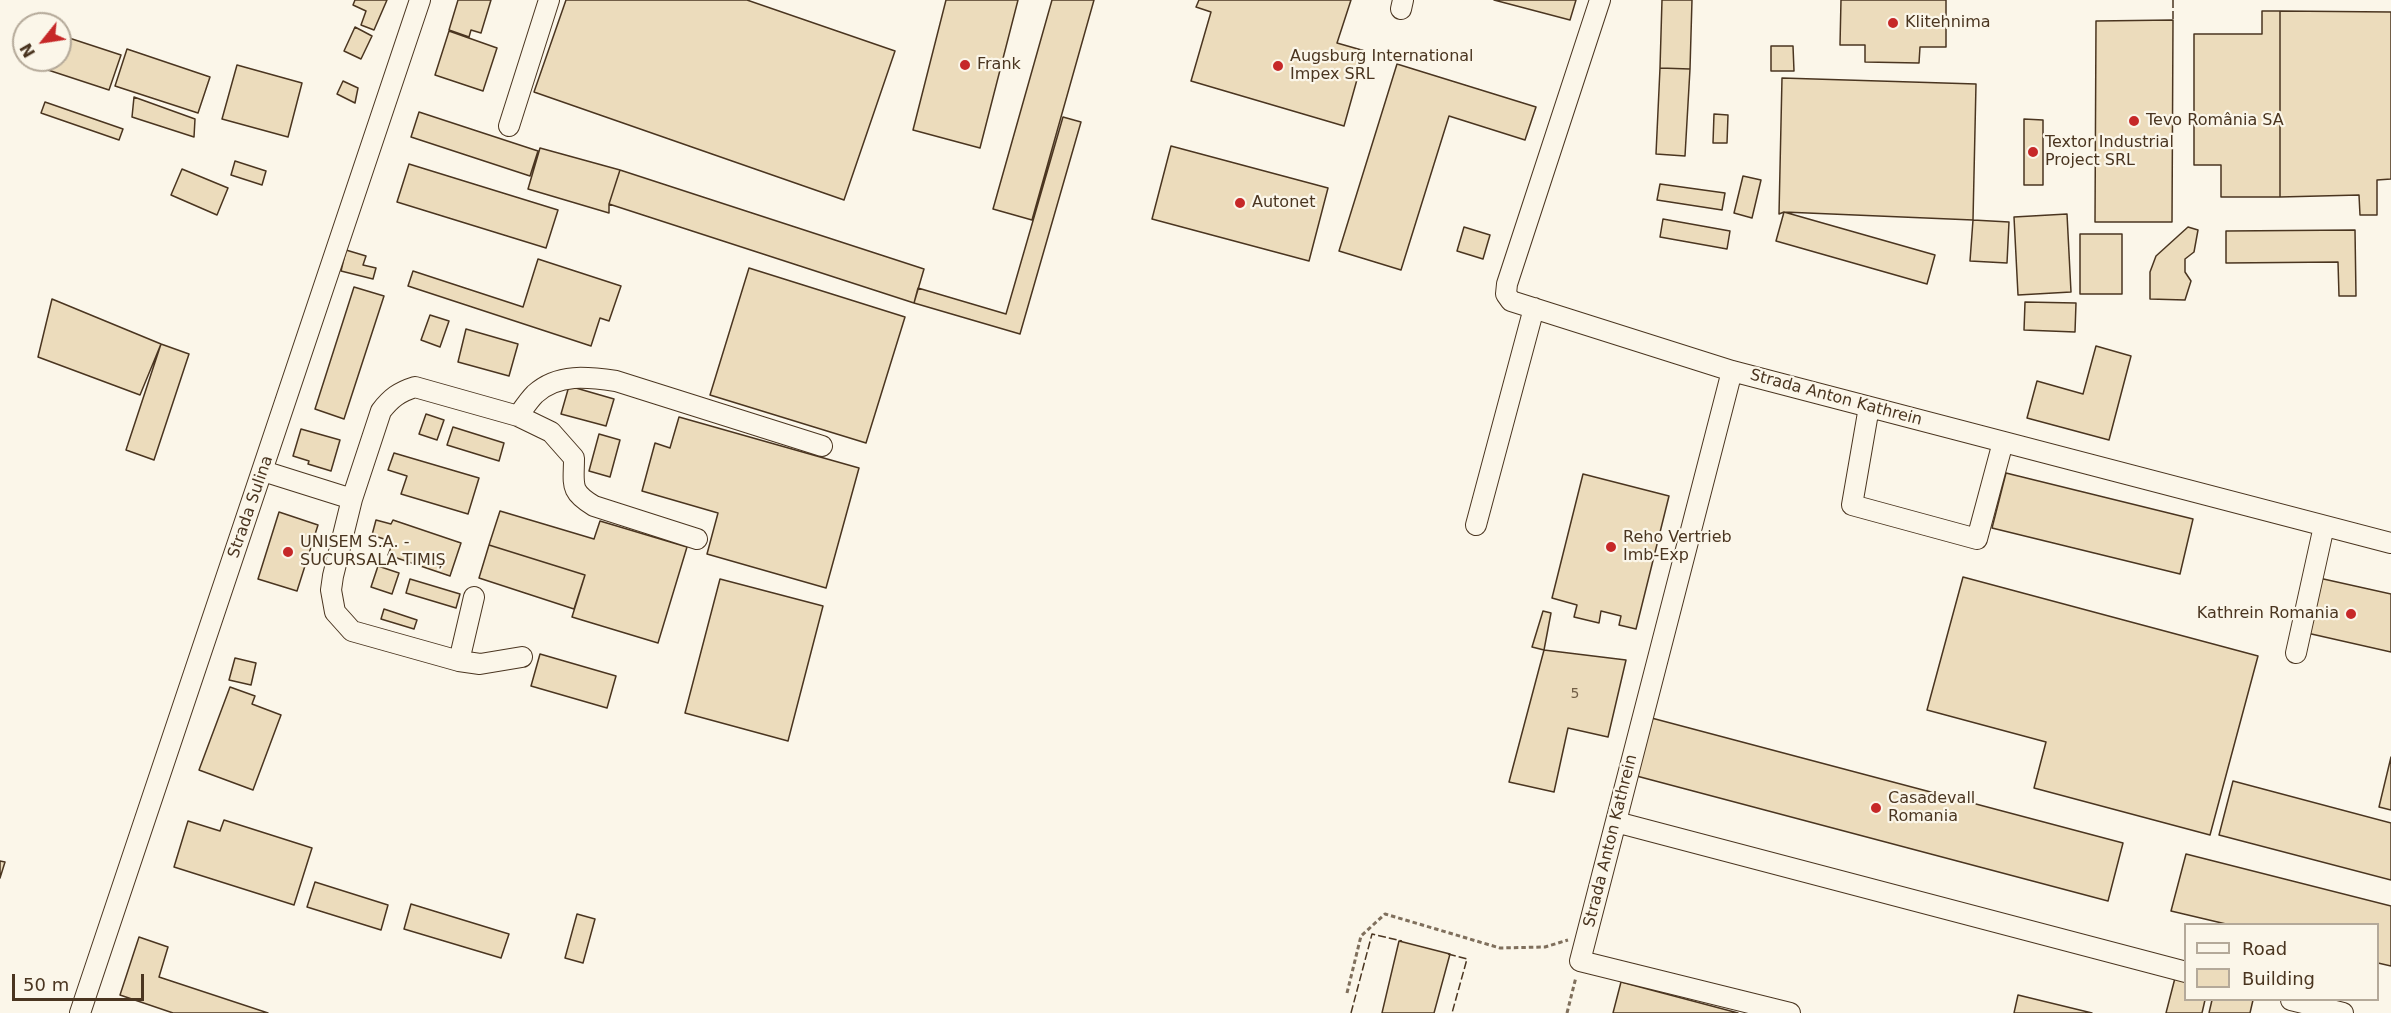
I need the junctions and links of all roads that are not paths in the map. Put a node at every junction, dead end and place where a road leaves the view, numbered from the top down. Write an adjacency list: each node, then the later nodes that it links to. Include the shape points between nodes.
1 (420, 0): 11 (street, Strada Sulina)
2 (549, 0): 4 (street)
3 (1600, 0): 5 (street, via 1507,284 1506,294 1511,301)
4 (509, 126)
5 (1534, 308): 6 (street); 13 (street)
6 (1732, 371): 7 (street, Strada Anton Kathrein); 21 (street, Strada Anton Kathrein)
7 (1869, 407): 9 (street, Strada Anton Kathrein); 9 (street, via 1852,505 1977,539)
8 (518, 416): 10 (street, via 536,393 554,383 570,377 592,378 616,381); 12 (street, via 415,387 401,391 381,411); 15 (street, via 551,432 565,446 574,458 574,489 582,499)
9 (2003, 442): 14 (street, Strada Anton Kathrein)
10 (822, 446)
11 (263, 471): 12 (street); 24 (street, Strada Sulina)
12 (352, 499): 20 (street, via 333,576 335,612 352,631)
13 (1476, 525)
14 (2324, 526): 16 (street, Strada Anton Kathrein); 18 (street)
15 (697, 539)
16 (2391, 543)
17 (474, 597): 20 (street)
18 (2296, 653)
19 (522, 657): 20 (street, via 480,664)
20 (459, 661)
21 (1616, 822): 22 (street); 25 (street, Strada Anton Kathrein, via 1580,961)
22 (2184, 971)
23 (2298, 1001): 26 (street)
24 (80, 1013)
25 (1791, 1013)
26 (2343, 1013)

